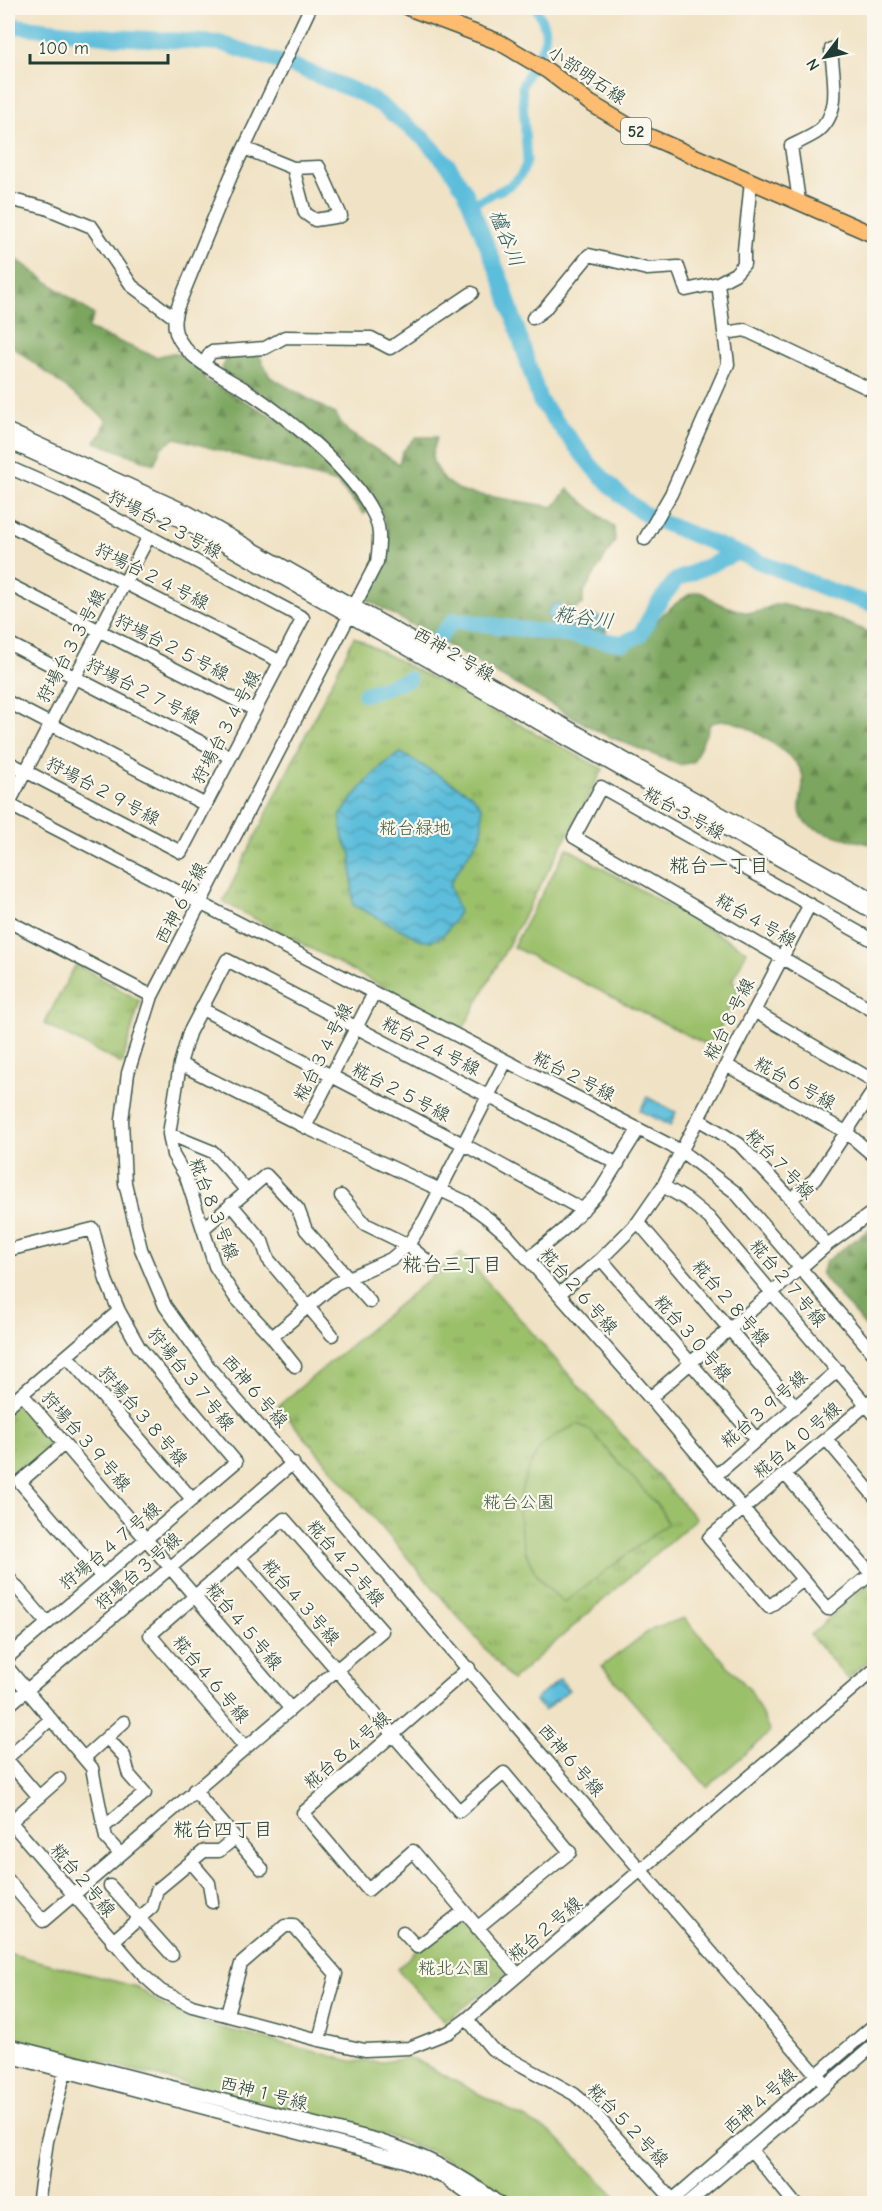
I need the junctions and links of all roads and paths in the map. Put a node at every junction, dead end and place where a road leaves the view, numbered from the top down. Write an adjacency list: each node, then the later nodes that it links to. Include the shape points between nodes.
1 (310, 8): 4 (street)
2 (409, 8): 6 (main road, 小部明石線 / 52, via 499,42 639,132)
3 (831, 49): 8 (street, via 835,98 832,114 817,132 791,146)
4 (244, 148): 5 (street); 12 (street)
5 (293, 168): 5 (street, via 318,167 341,216 315,220 305,213)
6 (752, 181): 8 (main road, 小部明石線 / 52); 10 (street, via 744,264)
7 (8, 199): 12 (street, via 46,208 92,227 132,286)
8 (799, 201): 9 (main road, 小部明石線 / 52)
9 (874, 235)
10 (718, 283): 13 (street, via 686,290 678,267 647,269 589,255); 14 (street)
11 (472, 293): 15 (street, via 390,348 371,338 285,337 266,348 211,352)
12 (175, 318): 15 (street, 西神６号線, via 176,332 184,345)
13 (533, 318)
14 (725, 333): 16 (street, via 745,330); 22 (street, via 728,364 671,494)
15 (204, 363): 25 (street, 西神６号線, via 298,429 353,483 374,514 381,537 377,562)
16 (874, 391)
17 (8, 430): 25 (street, 西神２号線, via 188,512)
18 (8, 442): 25 (street, 西神２号線, via 183,522)
19 (8, 467): 21 (street, 狩場台２３号線)
20 (8, 524): 23 (street, 狩場台２４号線)
21 (149, 536): 23 (street, 狩場台３３号線); 26 (street, 狩場台２３号線)
22 (645, 539)
23 (125, 582): 27 (street, 狩場台３３号線); 29 (street, 狩場台２４号線)
24 (8, 584): 27 (street, 狩場台２５号線)
25 (352, 610): 41 (street, 西神２号線); 42 (street, 西神６号線); 44 (street, 西神２号線)
26 (303, 618): 29 (street, 狩場台３４号線)
27 (100, 630): 30 (street, 狩場台３３号線); 32 (street, 狩場台２５号線)
28 (8, 643): 30 (street, 狩場台２７号線)
29 (280, 662): 32 (street, 狩場台３４号線)
30 (75, 676): 33 (street, 狩場台３３号線); 34 (street, 狩場台２７号線)
31 (8, 702): 33 (street)
32 (255, 710): 34 (street, 狩場台３４号線)
33 (50, 724): 36 (street, 狩場台３３号線); 39 (street)
34 (230, 757): 39 (street, 狩場台３４号線)
35 (8, 762): 36 (street, 狩場台２９号線)
36 (26, 771): 38 (street, 狩場台３３号線); 40 (street, 狩場台２９号線)
37 (601, 787): 43 (street, 糀台３号線); 47 (street, 糀台４号線, via 574,837)
38 (8, 805): 42 (street, 糀台２号線)
39 (206, 805): 40 (street, 狩場台３４号線)
40 (181, 852)
41 (874, 900)
42 (201, 904): 49 (street, 糀台２号線); 50 (street, 西神６号線)
43 (810, 904): 46 (street, 糀台３号線); 47 (street, 糀台８号線)
44 (874, 913)
45 (8, 921): 50 (street)
46 (874, 941)
47 (782, 956): 52 (street, 糀台８号線); 53 (street, 糀台４号線)
48 (227, 960): 51 (street, 糀台８３号線); 54 (street, 糀台２４号線)
49 (374, 993): 54 (street, 糀台３４号線); 55 (street, 糀台２号線)
50 (152, 996): 111 (street, 西神６号線, via 128,1073 122,1120 125,1183 141,1249 165,1306 211,1370)
51 (202, 1010): 56 (street, 糀台８３号線); 58 (street, 糀台２５号線)
52 (754, 1011): 57 (street, 糀台８号線); 59 (street)
53 (874, 1011)
54 (356, 1028): 58 (street, 糀台３４号線); 61 (street, 糀台２４号線)
55 (506, 1061): 61 (street); 64 (street, 糀台２号線)
56 (180, 1064): 63 (street, 糀台２６号線); 66 (street, 糀台８３号線)
57 (726, 1065): 62 (street, 糀台８号線); 65 (street, 糀台６号線)
58 (330, 1077): 63 (street, 糀台３４号線); 67 (street, 糀台２５号線)
59 (874, 1081)
60 (874, 1090): 65 (street)
61 (488, 1095): 67 (street); 70 (street, 糀台２４号線)
62 (698, 1119): 68 (street, 糀台８号線); 75 (street, 糀台７号線, via 739,1144)
63 (305, 1127): 72 (street, 糀台２６号線)
64 (638, 1130): 68 (street, 糀台２号線); 70 (street)
65 (846, 1132): 69 (street, 糀台６号線); 75 (street, via 815,1179)
66 (169, 1134): 73 (street, via 213,1152); 80 (street, 糀台８３号線, via 173,1155 186,1177)
67 (463, 1144): 72 (street); 77 (street, 糀台２５号線)
68 (681, 1152): 71 (street, 糀台８号線); 87 (street, 糀台２号線, via 735,1192)
69 (874, 1156)
70 (618, 1164): 77 (street)
71 (663, 1186): 79 (street, 糀台８号線); 89 (street, 糀台２７号線, via 709,1218)
72 (440, 1190): 81 (street); 84 (street, 糀台２６号線, via 466,1202 490,1220)
73 (247, 1191): 76 (street); 88 (street, via 266,1174 298,1209 306,1230)
74 (341, 1196): 81 (street, via 365,1224)
75 (791, 1199): 82 (street, 糀台７号線)
76 (231, 1204): 80 (street); 92 (street, via 262,1241 268,1259)
77 (583, 1210): 84 (street)
78 (874, 1211): 82 (street)
79 (638, 1222): 85 (street, 糀台８号線); 94 (street, 糀台２８号線)
80 (203, 1229): 96 (street, 糀台８３号線, via 215,1266 235,1297)
81 (408, 1245): 86 (street); 88 (street, via 391,1259)
82 (827, 1245): 87 (street)
83 (8, 1250): 93 (street, 狩場台３７号線, via 93,1229 106,1280)
84 (528, 1259): 90 (street, 糀台２６号線)
85 (601, 1259): 90 (street, 糀台８号線); 99 (street, 糀台３０号線)
86 (426, 1260)
87 (800, 1268): 89 (street); 97 (street, 糀台２号線)
88 (348, 1278): 91 (street); 92 (street)
89 (773, 1293): 94 (street); 101 (street, 糀台２７号線)
90 (559, 1294): 103 (street, 糀台２６号線)
91 (370, 1302)
92 (308, 1306): 95 (street); 96 (street)
93 (119, 1311): 98 (street); 110 (street, 狩場台３７号線, via 139,1347)
94 (730, 1329): 99 (street); 106 (street, 糀台２８号線)
95 (332, 1335)
96 (272, 1337): 100 (street, 糀台８３号線)
97 (874, 1354)
98 (67, 1356): 102 (street); 115 (street, 狩場台３８号線)
99 (691, 1363): 103 (street); 108 (street, 糀台３０号線)
100 (295, 1366)
101 (838, 1370): 104 (street, 糀台２７号線); 106 (street, 糀台３９号線)
102 (22, 1394): 105 (street); 109 (street, 狩場台３９号線)
103 (650, 1398): 113 (street, 糀台２６号線)
104 (872, 1405): 107 (street, 糀台４０号線)
105 (8, 1406)
106 (795, 1406): 108 (street, 糀台３９号線)
107 (826, 1439): 112 (street, 糀台４０号線); 114 (street)
108 (757, 1440): 113 (street, 糀台３９号線)
109 (64, 1444): 117 (street, 狩場台３９号線); 122 (street, via 20,1482)
110 (236, 1462): 115 (street, 狩場台４７号線)
111 (292, 1462): 119 (street, 狩場台３号線); 128 (street, 西神６号線)
112 (785, 1474): 116 (street, 糀台４０号線); 120 (street)
113 (715, 1476): 116 (street, 糀台２６号線)
114 (874, 1496)
115 (192, 1499): 117 (street, 狩場台４７号線)
116 (743, 1510): 123 (street, 糀台２６号線); 123 (street, 糀台４０号線, via 709,1538 769,1607)
117 (146, 1539): 119 (street, 狩場台３９号線); 122 (street, 狩場台４７号線)
118 (240, 1558): 124 (street); 129 (street, 糀台４３号線); 129 (street, 糀台４２号線, via 284,1519 382,1631)
119 (170, 1567): 124 (street, 糀台４５号線); 131 (street, 狩場台３号線)
120 (873, 1575): 123 (street, 糀台２６号線, via 828,1609)
121 (8, 1577): 125 (street)
122 (102, 1577): 125 (street, 狩場台４７号線)
123 (803, 1580)
124 (195, 1596): 133 (street, 糀台４５号線); 138 (street, 糀台４６号線, via 150,1635)
125 (47, 1623): 126 (street, 狩場台４７号線)
126 (8, 1657)
127 (8, 1668): 131 (street)
128 (469, 1668): 136 (street, 糀台８４号線); 150 (street, 西神６号線)
129 (336, 1669): 133 (street); 136 (street, 糀台４３号線)
130 (874, 1670): 150 (street, 糀台２号線)
131 (27, 1690): 132 (street, 狩場台３号線); 134 (street)
132 (8, 1706)
133 (290, 1708): 138 (street)
134 (51, 1719): 139 (street); 140 (street)
135 (124, 1722): 137 (street)
136 (393, 1734): 155 (street, 糀台８４号線, via 303,1813 368,1890 413,1851); 157 (street, 糀台４３号線, via 459,1811 504,1773 570,1852)
137 (107, 1738): 139 (street); 145 (street, via 124,1756 129,1775 145,1793)
138 (245, 1747): 142 (street)
139 (85, 1757): 145 (street, via 92,1768)
140 (8, 1759): 143 (street)
141 (59, 1779): 143 (street)
142 (194, 1790): 146 (street); 147 (street)
143 (39, 1797): 144 (street)
144 (8, 1821): 153 (street, 糀台２号線)
145 (104, 1827): 147 (street, via 106,1838)
146 (235, 1838): 148 (street, via 219,1851 204,1851); 149 (street)
147 (120, 1854): 153 (street)
148 (190, 1862): 154 (street, via 209,1883); 156 (street, via 157,1890 152,1907)
149 (262, 1869)
150 (642, 1870): 161 (street, 糀台２号線); 170 (street, 西神６号線)
151 (8, 1880): 153 (street, via 43,1921)
152 (110, 1886): 156 (street)
153 (72, 1895): 159 (street, 糀台２号線)
154 (212, 1902)
155 (464, 1911): 157 (street, 糀台８４号線); 158 (street, via 417,1947)
156 (138, 1919): 159 (street); 160 (street)
157 (477, 1928): 161 (street, 糀台８４号線)
158 (403, 1932)
159 (112, 1942): 162 (street, 糀台２号線, via 161,1991 192,2006)
160 (172, 1955)
161 (518, 1975): 163 (street, 糀台２号線)
162 (227, 2014): 165 (street, 糀台２号線); 165 (street, via 241,1964 285,1926 294,1926 336,1974)
163 (467, 2019): 165 (street, 糀台２号線, via 449,2032 409,2048 365,2050); 173 (street, 糀台５２号線, via 492,2049 586,2104)
164 (874, 2025): 170 (street, 西神４号線)
165 (319, 2040)
166 (8, 2045): 169 (street, 西神１号線)
167 (874, 2045): 171 (street, 西神４号線)
168 (8, 2056): 169 (street, 西神１号線)
169 (66, 2067): 174 (street, via 47,2141); 175 (street, 西神１号線, via 405,2161 445,2178); 176 (street, 西神１号線, via 374,2139 447,2167)
170 (817, 2075): 171 (street, 西神６号線); 173 (street, 西神４号線)
171 (826, 2086): 172 (street, 西神４号線)
172 (751, 2151): 177 (street, 西神４号線); 178 (street)
173 (671, 2201)
174 (38, 2204)
175 (482, 2204)
176 (500, 2204)
177 (687, 2204)
178 (795, 2204)

